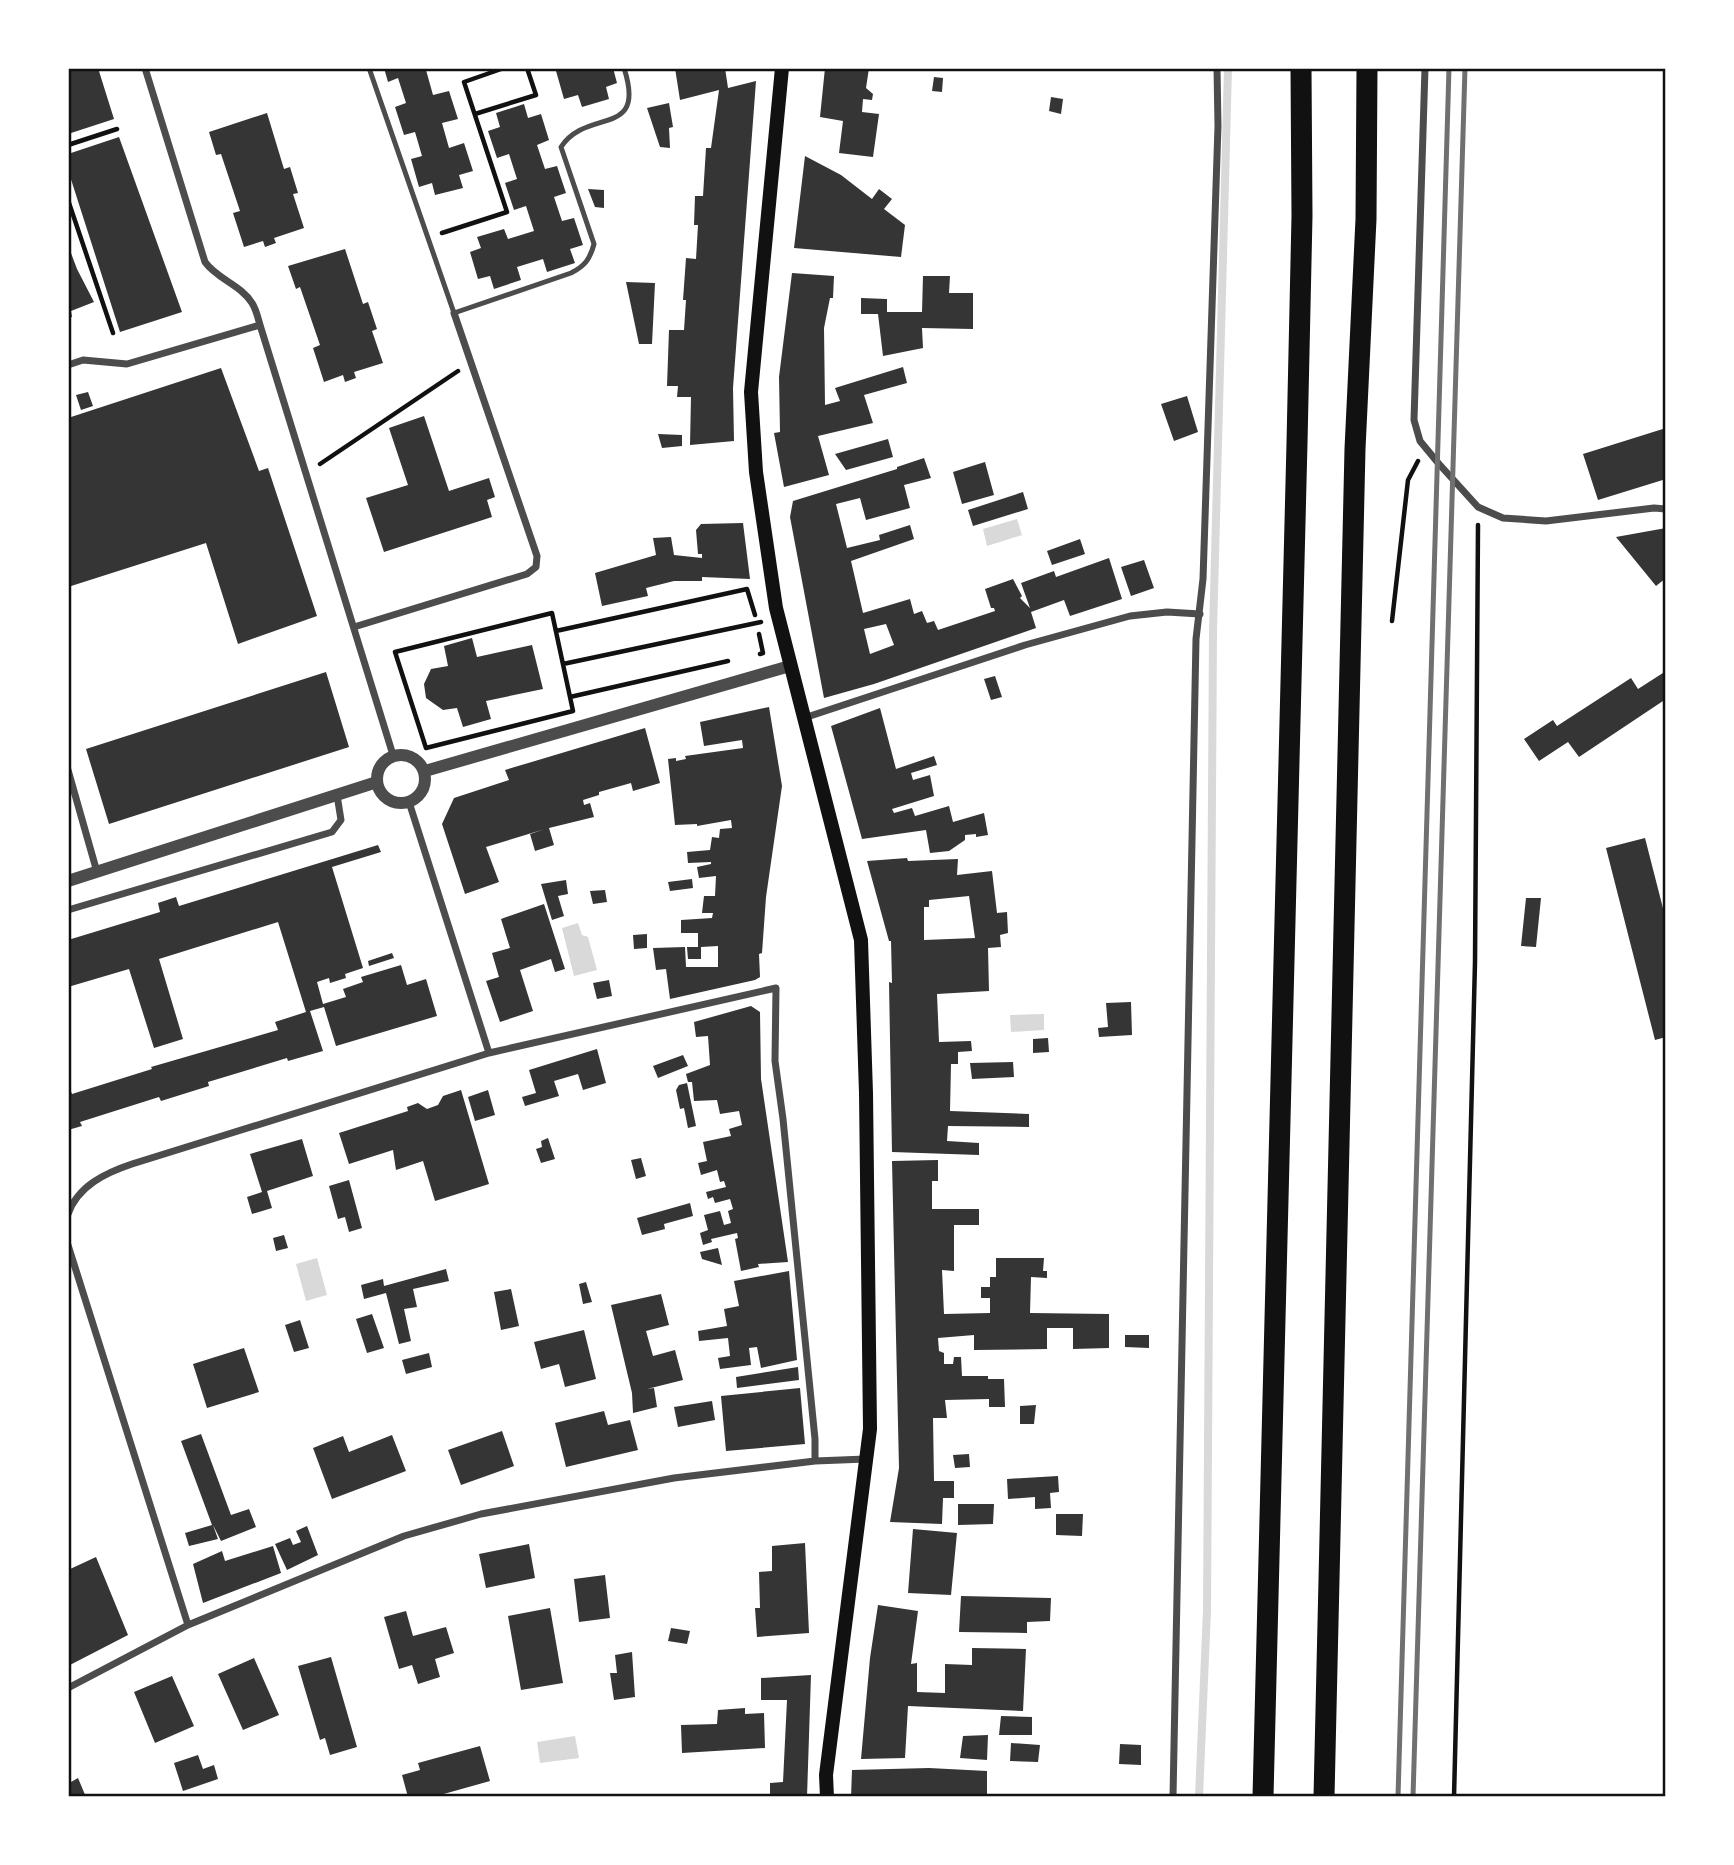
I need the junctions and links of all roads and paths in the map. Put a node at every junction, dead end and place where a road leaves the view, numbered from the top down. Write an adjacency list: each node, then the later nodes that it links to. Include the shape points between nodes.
1 (145, 68): 17 (street, via 205,262 253,304)
2 (369, 68): 15 (lane)
3 (504, 68): 11 (path, via 464,82)
4 (527, 68): 11 (path, via 536,94)
5 (624, 68): 16 (lane, via 631,88 624,112 569,135 561,148 594,243 591,256 582,268 570,273)
6 (782, 68): 26 (main road, via 751,391 756,472)
7 (1217, 68): 25 (street)
8 (1301, 68): 56 (highway, via 1302,230)
9 (1367, 68): 57 (highway)
10 (1425, 68): 21 (street, via 1414,420)
11 (475, 114): 15 (path, via 507,212)
12 (117, 129): 13 (path)
13 (68, 145)
14 (68, 200): 18 (path)
15 (428, 238): 16 (lane)
16 (454, 313): 19 (street)
17 (260, 325): 20 (street, via 127,364 83,360); 22 (street)
18 (113, 333)
19 (471, 363): 22 (path); 29 (street, via 537,556 536,567 527,574)
20 (68, 365)
21 (1427, 450): 23 (street); 27 (path, via 1408,480)
22 (306, 473): 29 (street)
23 (1478, 507): 24 (street, via 1524,521); 58 (path, via 1475,962)
24 (1666, 509)
25 (1200, 614): 36 (street, via 1130,615); 55 (street, via 1195,653)
26 (779, 619): 28 (path); 34 (main road)
27 (1392, 621)
28 (757, 623): 30 (path, via 747,589); 31 (path, via 763,653); 33 (path)
29 (354, 627): 37 (street)
30 (556, 631): 33 (path); 35 (path, via 552,613 394,652 426,748 573,711)
31 (750, 656)
32 (737, 659): 35 (path)
33 (563, 664): 35 (path)
34 (790, 666): 36 (main road); 39 (street)
35 (570, 697)
36 (803, 719): 50 (main road, via 861,940 870,1429)
37 (393, 755): 39 (street, via 416,758); 40 (street, via 380,766)
38 (68, 770): 43 (street)
39 (425, 771): 42 (street, via 425,786)
40 (377, 782): 41 (street); 42 (street, via 392,802)
41 (337, 795): 43 (street); 45 (street, via 341,820 332,832)
42 (409, 802): 46 (street)
43 (97, 872): 44 (street)
44 (68, 881)
45 (68, 910)
46 (489, 1053): 47 (street, via 115,1170); 51 (street, via 776,988 775,1061)
47 (70, 1202): 48 (street)
48 (68, 1214)
49 (68, 1245): 52 (street)
50 (866, 1459): 51 (street); 54 (main road, via 826,1775)
51 (814, 1461): 52 (street, via 674,1479 481,1514 404,1536)
52 (188, 1625): 53 (street)
53 (68, 1688)
54 (827, 1797)
55 (1173, 1797)
56 (1264, 1797)
57 (1324, 1797)
58 (1454, 1797)

